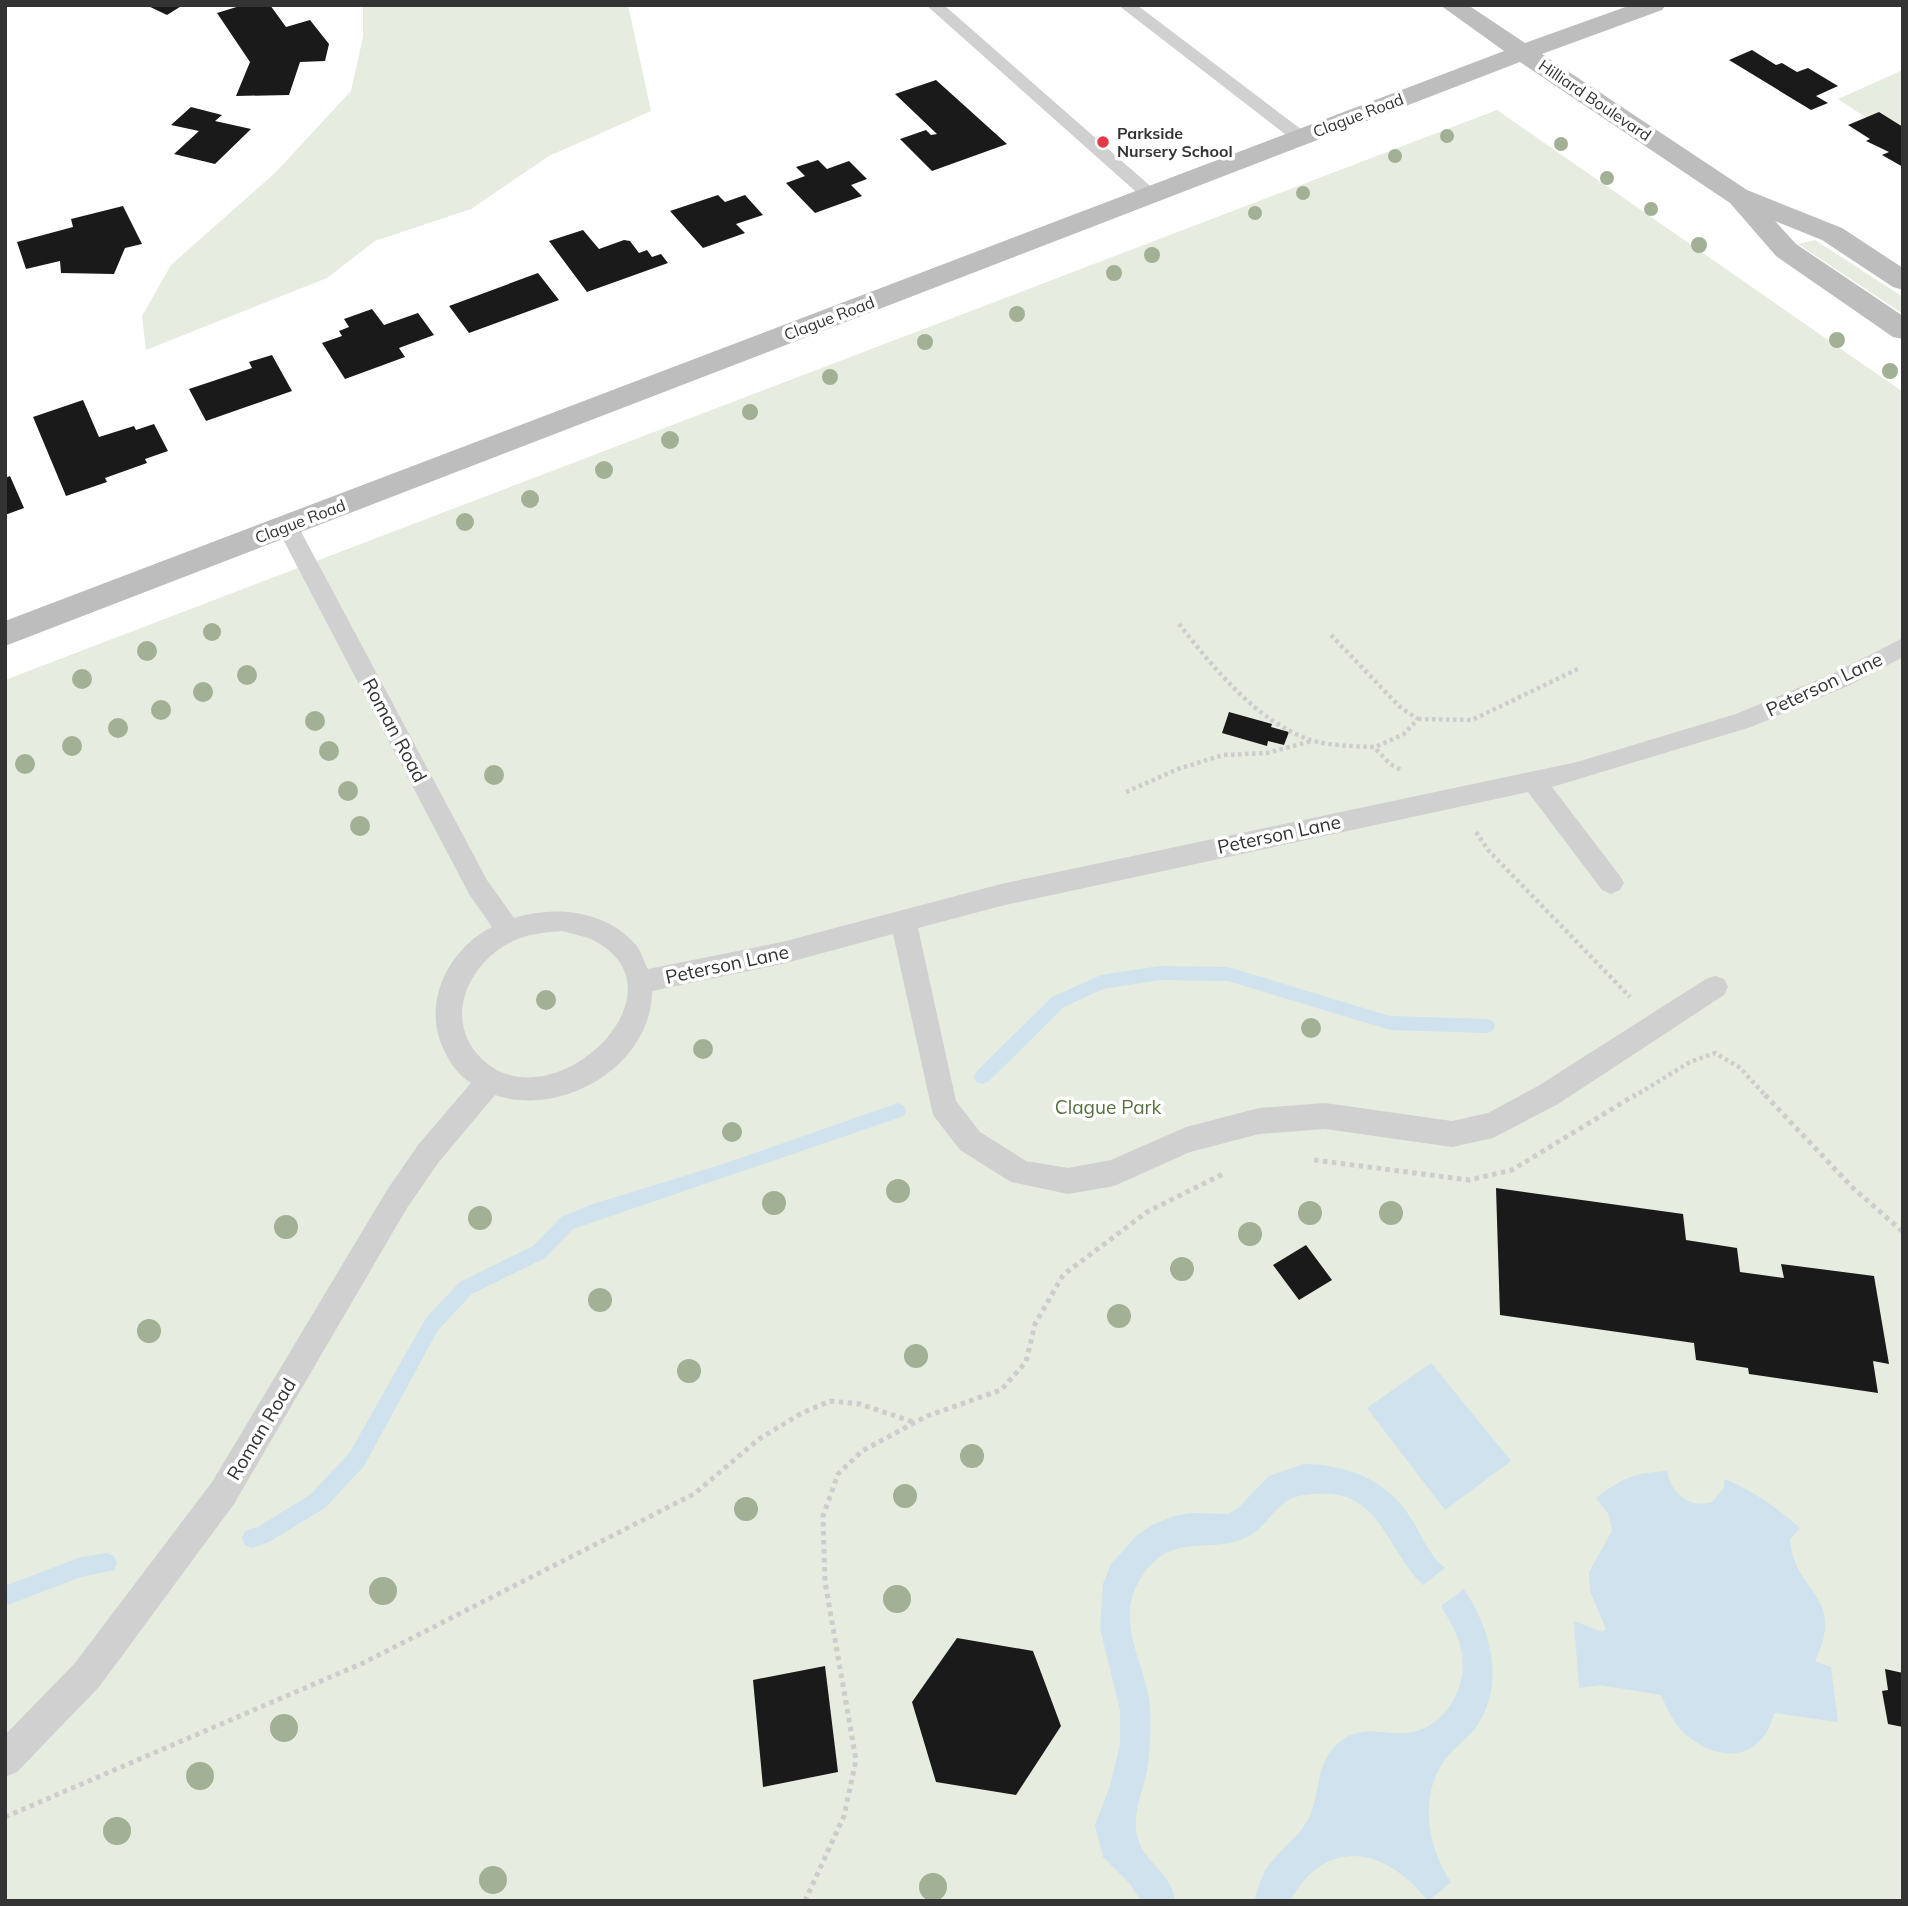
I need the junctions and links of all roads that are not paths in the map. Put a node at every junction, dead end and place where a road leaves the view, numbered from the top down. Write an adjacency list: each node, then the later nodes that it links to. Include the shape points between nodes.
1 (934, 5): 7 (lane)
2 (1452, 5): 5 (main road, Hilliard Boulevard)
3 (1654, 5): 5 (main road, Clague Road)
4 (1128, 6): 6 (lane)
5 (1524, 51): 6 (main road, Clague Road); 8 (main road, Hilliard Boulevard)
6 (1300, 137): 7 (main road, Clague Road)
7 (1150, 195): 11 (main road, Clague Road)
8 (1737, 196): 9 (main road, Hilliard Boulevard, via 1832,234); 10 (main road, Hilliard Boulevard, via 1786,250)
9 (1903, 281)
10 (1903, 330)
11 (287, 526): 12 (main road, Clague Road); 17 (lane, Roman Road, via 478,887)
12 (5, 634)
13 (1903, 646): 14 (lane, Peterson Lane, via 1743,721)
14 (1533, 781): 15 (lane); 16 (lane, Peterson Lane)
15 (1611, 883)
16 (903, 920): 18 (lane, Peterson Lane, via 782,953); 19 (lane, via 943,1106 970,1141 1021,1173 1068,1181 1114,1173 1186,1140 1259,1121 1325,1116 1452,1134 1493,1125)
17 (509, 931): 18 (lane, via 562,920 606,932 635,962); 20 (lane, via 486,943 466,962 446,1008 448,1031 458,1053 475,1071)
18 (641, 982): 20 (lane, via 635,1025 605,1063 554,1086 525,1088)
19 (1715, 988)
20 (491, 1079): 21 (lane, Roman Road, via 397,1199 223,1493 87,1675)
21 (5, 1760)

